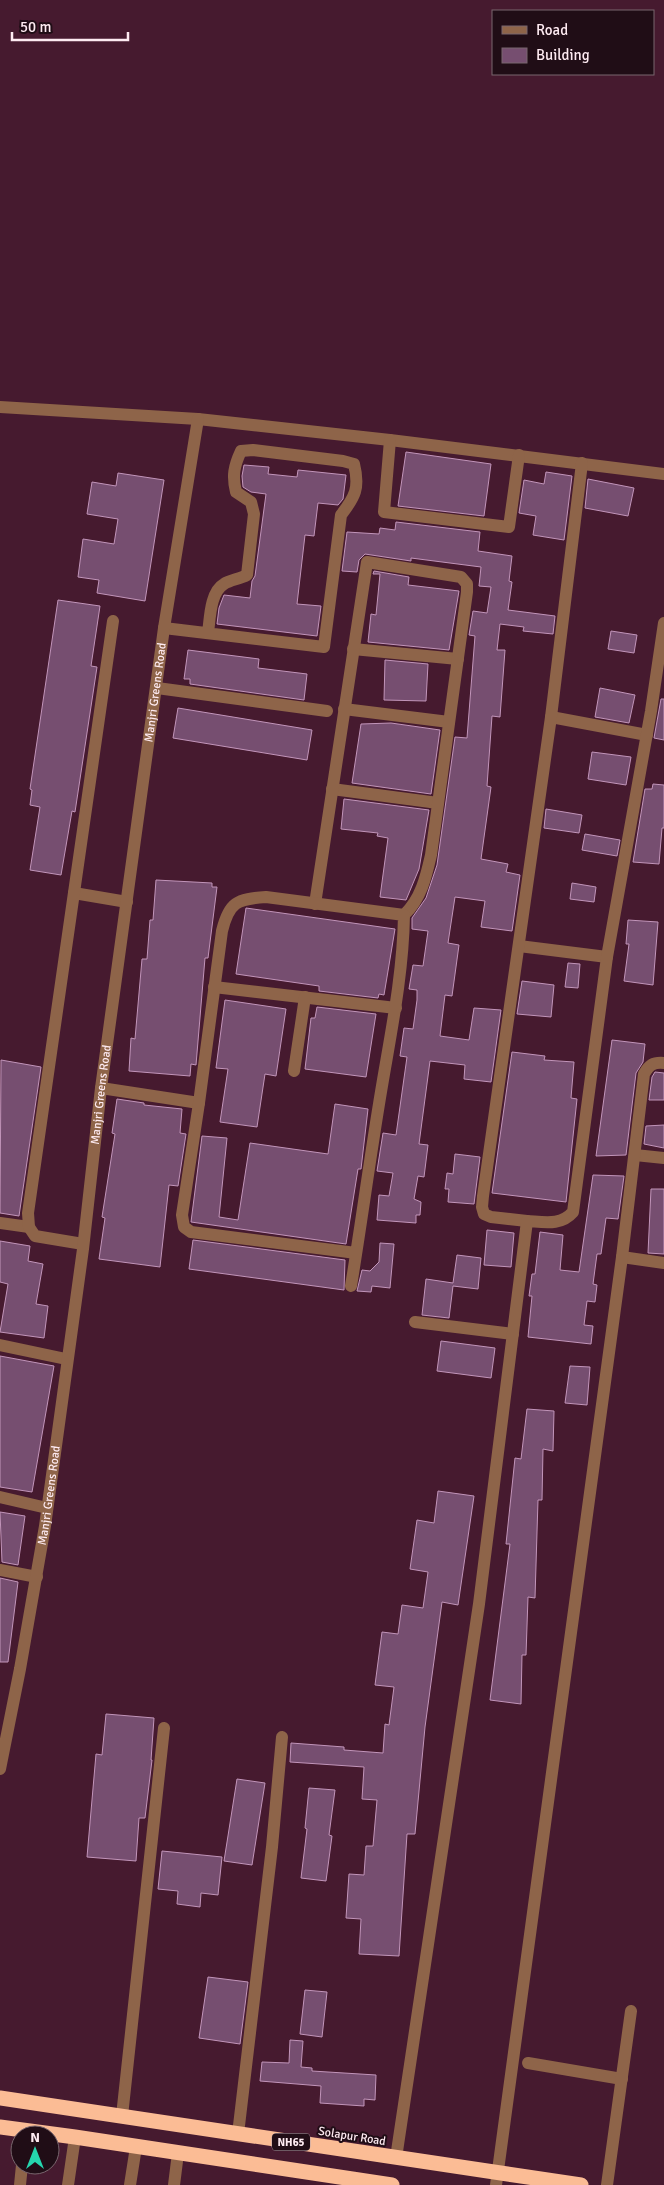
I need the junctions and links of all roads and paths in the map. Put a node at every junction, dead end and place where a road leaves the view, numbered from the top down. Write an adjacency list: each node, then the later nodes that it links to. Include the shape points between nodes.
1 (0, 407): 2 (street)
2 (198, 420): 3 (street); 9 (street, Manjri Greens Road)
3 (390, 440): 4 (street); 4 (street, via 384,512 509,526)
4 (519, 455): 5 (street)
5 (582, 463): 6 (street); 16 (street)
6 (664, 474)
7 (114, 622): 21 (street)
8 (664, 623): 18 (street)
9 (164, 628): 10 (street); 13 (street, Manjri Greens Road)
10 (208, 633): 10 (street, via 324,647 341,515 354,497 358,479 354,464 241,451 232,478 236,492 251,502 254,514 247,575 224,584 217,592)
11 (354, 649): 12 (street); 12 (street, via 367,562 461,577 468,592); 14 (street)
12 (458, 659): 17 (street)
13 (157, 688): 15 (street); 22 (street, Manjri Greens Road)
14 (344, 710): 17 (street); 19 (street)
15 (327, 711)
16 (551, 717): 18 (street); 25 (street)
17 (450, 722): 20 (street)
18 (647, 735): 26 (street)
19 (332, 790): 20 (street); 23 (street)
20 (438, 803): 24 (street, via 426,878 414,906)
21 (74, 894): 22 (street); 38 (street, via 28,1213)
22 (127, 902): 32 (street, Manjri Greens Road)
23 (315, 904): 24 (street); 27 (street, via 266,897 247,898 235,903 226,914)
24 (404, 915): 29 (street)
25 (519, 946): 26 (street); 36 (street, via 482,1207 484,1214 491,1217)
26 (607, 957): 36 (street, via 573,1212 558,1222)
27 (214, 987): 28 (street); 33 (street)
28 (305, 997): 29 (street); 31 (street)
29 (396, 1008): 40 (street)
30 (664, 1063): 34 (street, via 656,1062 644,1074)
31 (294, 1071)
32 (101, 1088): 33 (street); 39 (street, Manjri Greens Road)
33 (199, 1103): 40 (street, via 182,1216 184,1227 192,1232)
34 (635, 1155): 35 (street); 41 (street)
35 (664, 1158)
36 (527, 1221): 45 (street)
37 (0, 1223): 38 (street)
38 (29, 1227): 39 (street, via 35,1236)
39 (83, 1244): 47 (street, Manjri Greens Road)
40 (356, 1253): 43 (street)
41 (622, 1257): 42 (street); 67 (street)
42 (664, 1263)
43 (350, 1286)
44 (415, 1322): 45 (street)
45 (512, 1334): 66 (street, via 479,1604)
46 (0, 1345): 47 (street)
47 (66, 1359): 49 (street, Manjri Greens Road)
48 (0, 1497): 49 (street)
49 (47, 1508): 51 (street, Manjri Greens Road)
50 (0, 1570): 51 (street)
51 (37, 1577): 54 (street, Manjri Greens Road)
52 (164, 1728): 60 (street)
53 (282, 1737): 61 (street)
54 (3, 1741): 55 (street, Manjri Greens Road)
55 (0, 1769)
56 (631, 2011): 58 (street)
57 (528, 2063): 58 (street)
58 (622, 2079): 73 (street)
59 (0, 2098): 60 (highway, Solapur Road / NH65)
60 (122, 2116): 61 (highway, Solapur Road / NH65)
61 (238, 2134): 66 (highway, Solapur Road / NH65)
62 (60, 2136): 63 (highway, NH65)
63 (75, 2137): 64 (highway, NH65); 68 (street)
64 (136, 2147): 65 (highway, NH65); 69 (street)
65 (178, 2153): 70 (street); 71 (highway, NH65)
66 (396, 2158): 67 (highway, Solapur Road / NH65)
67 (496, 2179): 72 (highway, Solapur Road / NH65)
68 (68, 2185)
69 (130, 2185)
70 (174, 2185)
71 (392, 2185)
72 (581, 2185)
73 (607, 2185)

